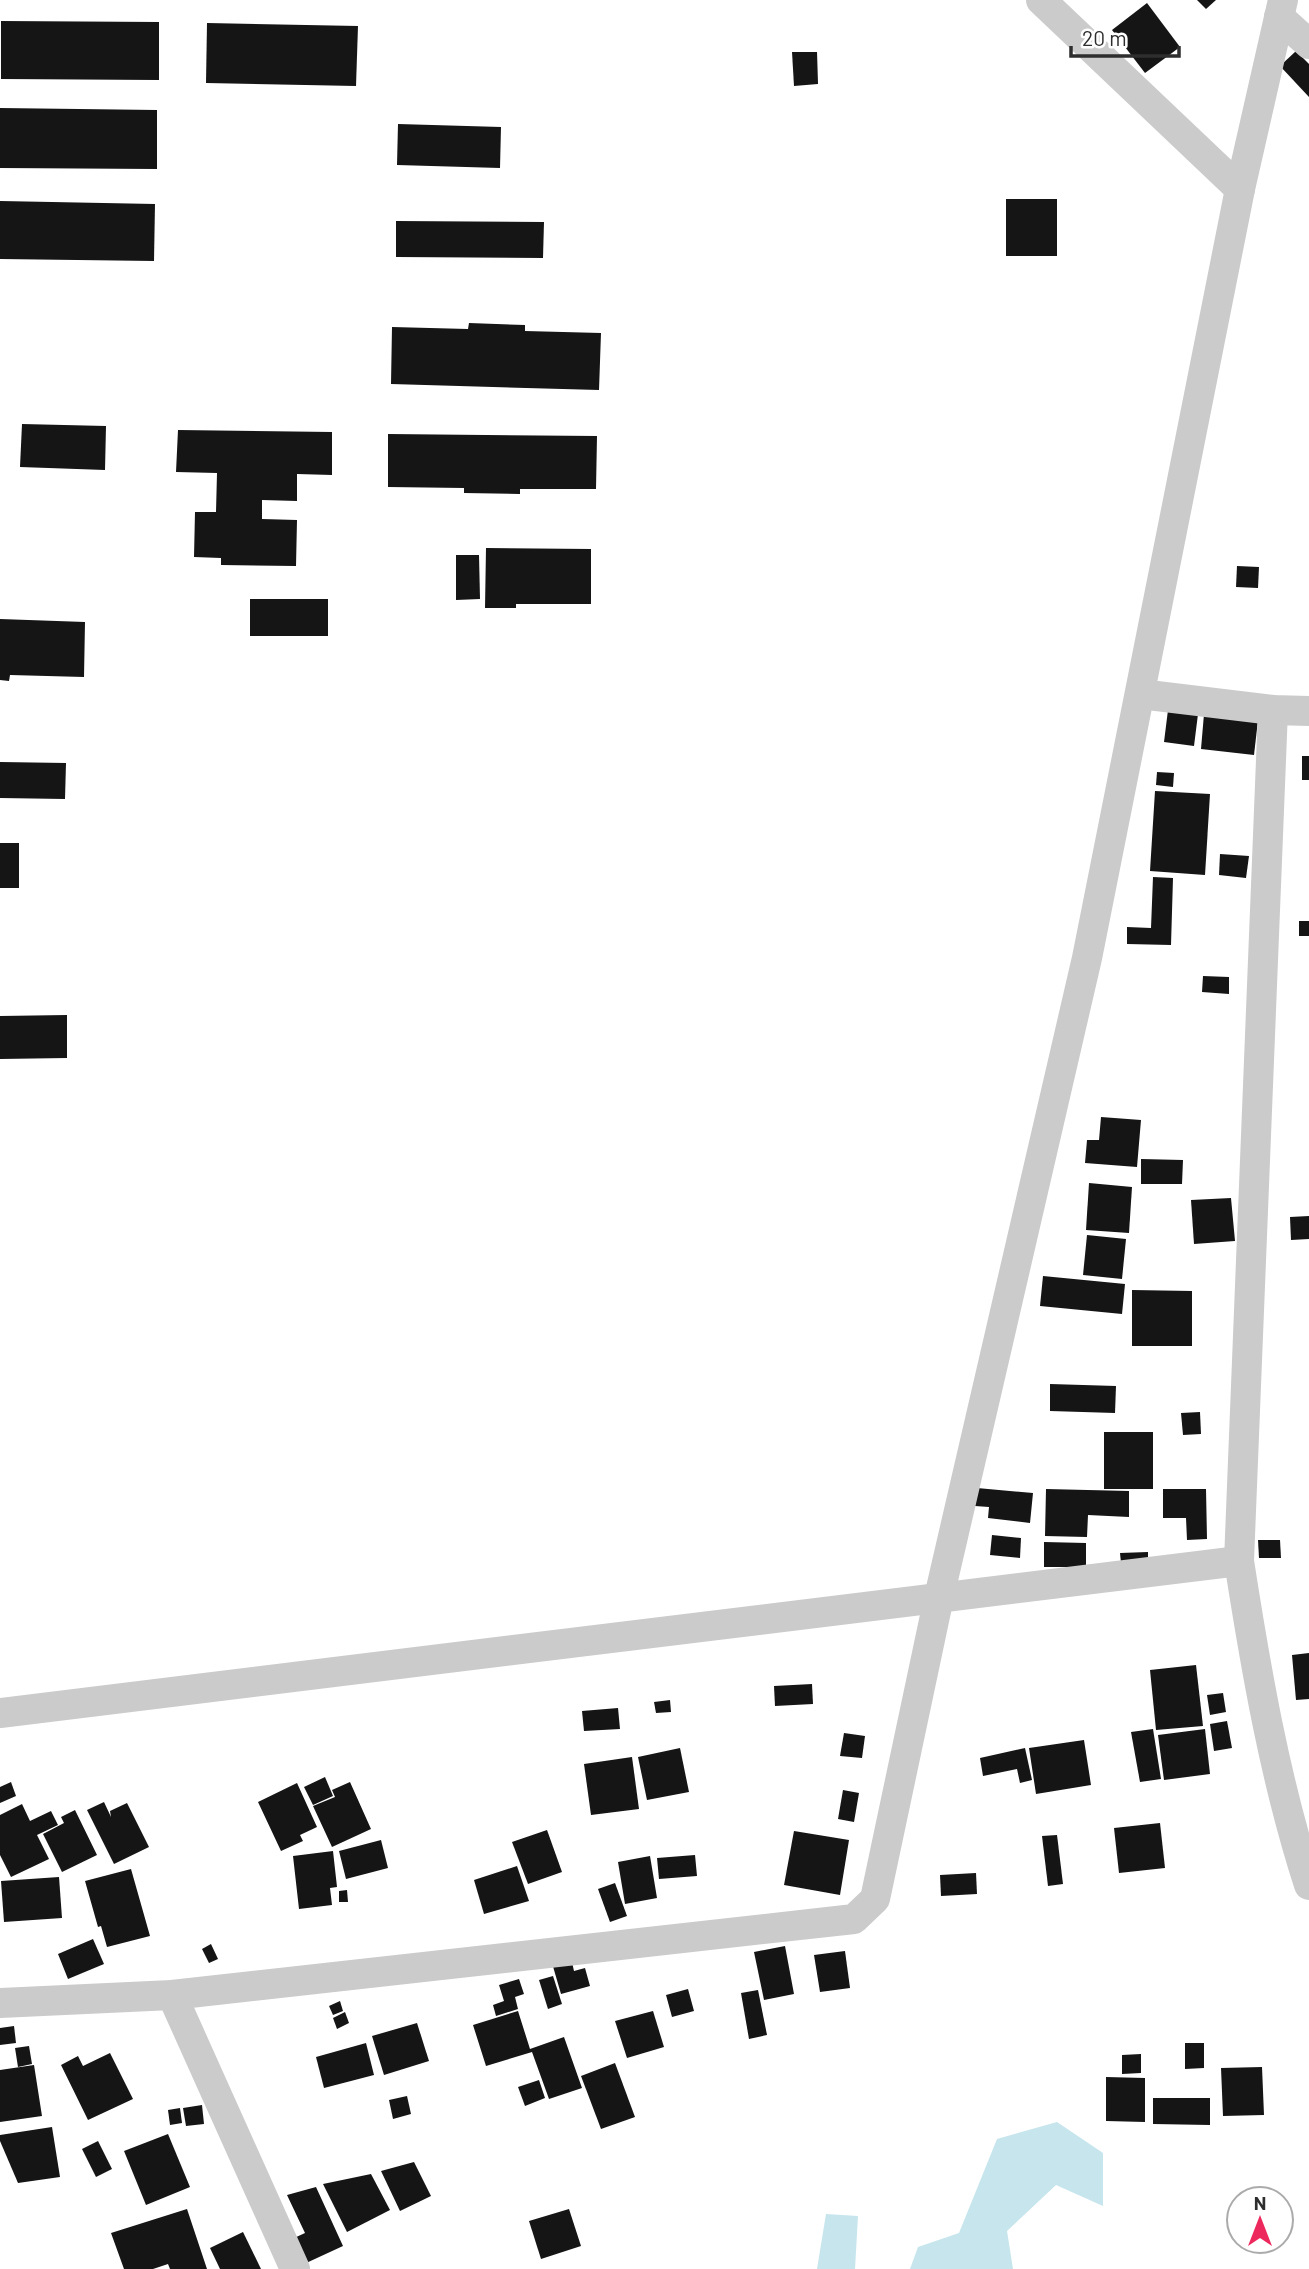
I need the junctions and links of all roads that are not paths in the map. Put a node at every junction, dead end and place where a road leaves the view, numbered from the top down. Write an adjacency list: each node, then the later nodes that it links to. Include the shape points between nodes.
1 (1041, 0): 4 (street)
2 (1281, 8): 3 (street); 4 (street)
3 (1309, 44)
4 (1240, 189): 5 (street)
5 (1140, 694): 6 (street); 9 (street, via 1087,958)
6 (1273, 710): 7 (street); 8 (street)
7 (1309, 711)
8 (1239, 1561): 9 (street); 11 (street, via 1259,1690)
9 (939, 1597): 10 (street); 12 (street, via 874,1899 854,1919)
10 (0, 1713)
11 (1309, 1885)
12 (172, 1995): 13 (street); 14 (street)
13 (0, 2003)
14 (295, 2269)

